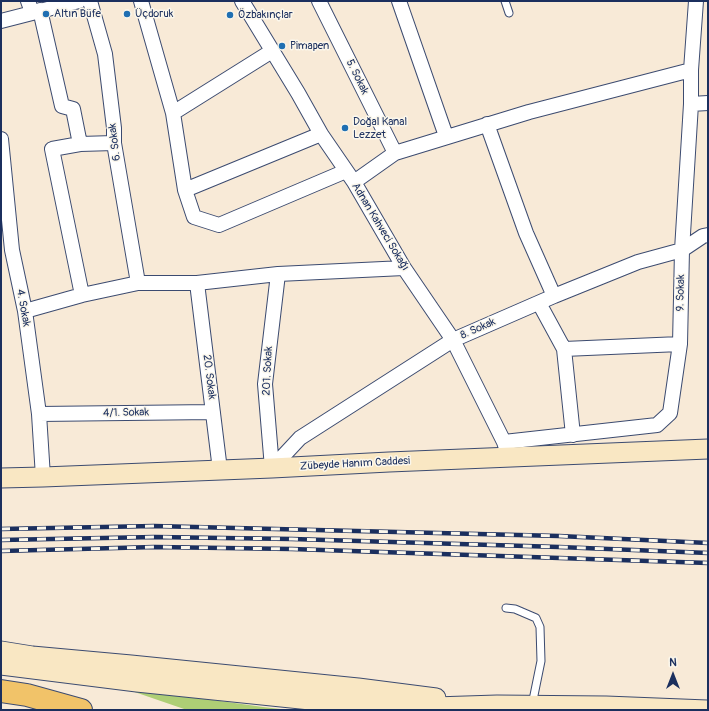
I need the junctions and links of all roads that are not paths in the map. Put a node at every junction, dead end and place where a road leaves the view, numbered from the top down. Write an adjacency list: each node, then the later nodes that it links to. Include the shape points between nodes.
1 (79, 1): 9 (street)
2 (90, 1): 21 (street, 6. Sokak, via 105,54)
3 (141, 1): 16 (street)
4 (242, 1): 12 (street, Adnan Kahveci Sokağı)
5 (319, 1): 23 (street, 5. Sokak)
6 (399, 1): 19 (street)
7 (505, 1): 10 (lane)
8 (696, 1): 13 (street, 9. Sokak)
9 (33, 8): 11 (street); 22 (street, via 62,106 73,110)
10 (510, 13)
11 (1, 21)
12 (272, 51): 16 (street); 18 (street, Adnan Kahveci Sokağı)
13 (692, 70): 15 (street, 9. Sokak); 17 (street)
14 (708, 103): 15 (street)
15 (691, 104): 27 (street, 9. Sokak)
16 (173, 113): 25 (street)
17 (486, 124): 19 (street); 34 (street, via 526,233)
18 (321, 134): 24 (street, Adnan Kahveci Sokağı); 25 (street)
19 (446, 136): 23 (street)
20 (1, 141): 28 (street, 4. Sokak)
21 (114, 143): 22 (street); 31 (street, 6. Sokak)
22 (80, 144): 33 (street, via 52,149)
23 (394, 152): 24 (street)
24 (350, 176): 25 (street, via 219,225 194,217); 29 (street, Adnan Kahveci Sokağı)
25 (186, 190)
26 (708, 235): 27 (street, 8. Sokak)
27 (682, 250): 34 (street, 8. Sokak, via 638,262); 38 (street, 9. Sokak)
28 (6, 251): 36 (street, 4. Sokak)
29 (404, 268): 30 (street); 37 (street, Adnan Kahveci Sokağı)
30 (278, 274): 32 (street); 45 (street, 201. Sokak, via 265,384)
31 (138, 283): 32 (street); 33 (street)
32 (197, 283): 40 (street, 20. Sokak)
33 (82, 295): 36 (street)
34 (554, 296): 35 (street, 8. Sokak)
35 (539, 303): 37 (street, 8. Sokak); 39 (street)
36 (25, 311): 41 (street, 4. Sokak)
37 (453, 340): 44 (street, Adnan Kahveci Sokağı); 45 (street, 8. Sokak, via 300,438)
38 (680, 344): 39 (street); 42 (street, 9. Sokak, via 670,413 657,425)
39 (564, 349): 42 (street)
40 (213, 412): 41 (street, 4/1. Sokak); 46 (street, 20. Sokak)
41 (39, 414): 47 (street, 4. Sokak)
42 (573, 435): 44 (street, 9. Sokak)
43 (708, 449): 44 (main road, Zübeyde Hanım Caddesi)
44 (506, 450): 45 (main road, Zübeyde Hanım Caddesi, via 389,462)
45 (272, 468): 46 (main road, Zübeyde Hanım Caddesi)
46 (220, 470): 47 (main road, Zübeyde Hanım Caddesi)
47 (43, 477): 48 (main road, Zübeyde Hanım Caddesi)
48 (1, 478)
49 (506, 608): 54 (lane, via 536,618 540,627 541,661)
50 (1, 651): 53 (main road, via 131,665)
51 (1, 665): 53 (main road, via 144,683)
52 (1, 691): 55 (highway, via 27,695)
53 (358, 701): 54 (main road)
54 (532, 706): 56 (main road)
55 (81, 710)
56 (706, 710)

